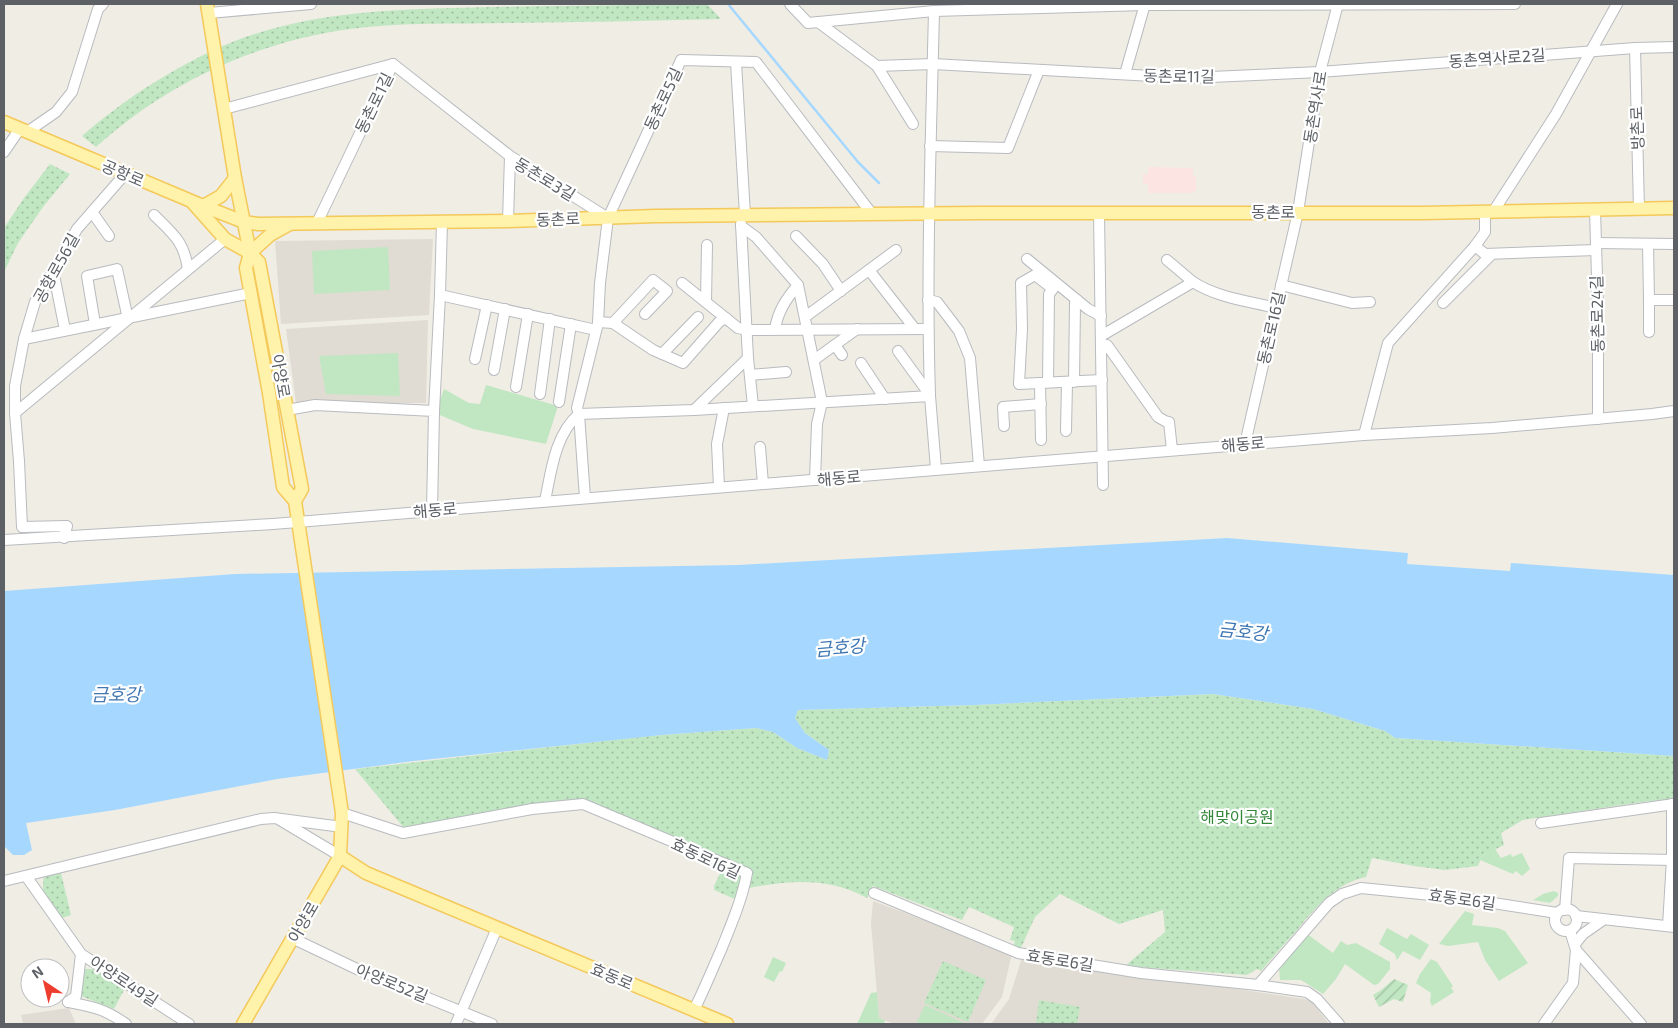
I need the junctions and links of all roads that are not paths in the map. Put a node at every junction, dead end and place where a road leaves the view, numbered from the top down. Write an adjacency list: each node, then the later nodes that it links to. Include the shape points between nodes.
1 (104, 4): 24 (street, via 98,9 72,92 56,112)
2 (315, 4): 8 (street)
3 (790, 4): 10 (street)
4 (1337, 4): 5 (street); 7 (street); 19 (street, 동촌역사로)
5 (1515, 4)
6 (1617, 4): 13 (street)
7 (1145, 5): 9 (street); 20 (street)
8 (208, 8): 21 (main road, 아양로)
9 (934, 10): 10 (street); 16 (street)
10 (813, 22): 17 (street)
11 (1674, 46): 12 (street, 동촌역사로2길)
12 (1635, 48): 13 (street, 동촌역사로2길); 34 (street, 방촌로)
13 (1590, 51): 19 (street, 동촌역사로2길); 39 (street, via 1556,114)
14 (736, 62): 41 (street, via 756,62); 43 (street, 동촌로5길, via 681,60); 44 (street)
15 (394, 64): 21 (street); 28 (street, 동촌로1길); 49 (street, 동촌로1길)
16 (933, 64): 17 (street, 동촌로11길); 18 (street, 동촌로11길); 26 (street)
17 (876, 66): 23 (street)
18 (1039, 70): 20 (street, 동촌로11길); 26 (street, via 1008,148)
19 (1320, 72): 20 (street, 동촌로11길, via 1189,78); 38 (street, 동촌역사로)
20 (1125, 74)
21 (224, 109): 30 (main road, 아양로)
22 (4, 122): 24 (main road, 공항로)
23 (913, 124)
24 (27, 132): 29 (main road, 공항로)
25 (4, 137): 27 (street, via 19,130)
26 (930, 146): 40 (street)
27 (4, 152)
28 (510, 156): 43 (street, 동촌로3길); 45 (street, 동촌로3길)
29 (125, 174): 31 (main road, 공항로); 36 (street, 공항로56길)
30 (235, 178): 32 (main road, via 220,196); 46 (main road, 아양로)
31 (191, 201): 32 (main road, 공항로); 52 (main road)
32 (204, 206): 46 (main road, 공항로)
33 (1674, 208): 34 (main road, 동촌로)
34 (1639, 209): 35 (main road, 동촌로)
35 (1595, 210): 39 (main road, 동촌로); 57 (street, 동촌로24길)
36 (92, 212): 50 (street); 105 (street, 공항로56길, via 77,229 35,302)
37 (1099, 212): 38 (main road, 동촌로); 40 (main road, 동촌로); 87 (street)
38 (1298, 212): 39 (main road, 동촌로); 71 (street, 동촌로16길)
39 (1489, 212): 56 (street, via 1485,232)
40 (928, 213): 41 (main road, 동촌로); 75 (street)
41 (872, 214): 44 (main road, 동촌로)
42 (154, 215): 63 (street, via 182,245)
43 (608, 218): 44 (main road, 동촌로); 45 (main road, 동촌로); 96 (street)
44 (742, 219): 70 (street); 101 (street)
45 (508, 221): 47 (main road, 동촌로)
46 (244, 222): 48 (main road, 동촌로); 59 (main road, 아양로)
47 (442, 222): 49 (main road, 동촌로); 74 (street)
48 (291, 223): 49 (main road, 동촌로); 59 (main road, via 270,235)
49 (316, 223)
50 (109, 236)
51 (796, 236): 72 (street, via 823,264)
52 (225, 239): 59 (main road); 63 (street)
53 (1648, 244): 54 (street); 57 (street); 77 (street)
54 (1674, 244)
55 (707, 245): 79 (street)
56 (1475, 246): 60 (street, via 1485,254); 65 (street)
57 (1596, 246): 60 (street); 136 (street, 동촌로24길)
58 (896, 250): 64 (street)
59 (250, 253): 73 (main road, 아양로, via 246,268); 130 (main road, 아양로, via 259,262)
60 (1492, 254): 68 (street)
61 (1026, 259): 76 (street)
62 (1167, 260): 67 (street)
63 (188, 269): 91 (street)
64 (869, 270): 72 (street); 98 (street)
65 (1453, 271): 68 (street); 139 (street, via 1388,343)
66 (55, 280): 100 (street)
67 (1193, 282): 83 (street, via 1218,295); 106 (street)
68 (1464, 282): 81 (street)
69 (682, 283): 79 (street)
70 (798, 285): 89 (street); 97 (street, via 786,299)
71 (1281, 285): 80 (street, via 1349,302); 83 (street, 동촌로16길)
72 (841, 291): 89 (street)
73 (252, 293): 91 (street); 152 (main road, 아양로, via 283,487)
74 (440, 295): 82 (street); 132 (street)
75 (928, 300): 99 (street); 145 (street, via 937,302 947,313 970,358)
76 (1077, 300): 87 (street); 119 (street)
77 (1648, 300): 78 (street); 104 (street)
78 (1674, 300)
79 (706, 302): 90 (street)
80 (1370, 302)
81 (1443, 302)
82 (487, 305): 84 (street); 111 (street)
83 (1276, 308): 141 (street, 동촌로16길)
84 (505, 309): 85 (street); 115 (street)
85 (528, 314): 92 (street); 121 (street)
86 (645, 314): 93 (street, via 667,291 653,280)
87 (1101, 316): 106 (street)
88 (698, 317): 109 (street)
89 (806, 317): 102 (street)
90 (726, 318): 101 (street, via 738,328); 109 (street, via 683,363)
91 (128, 319): 94 (street); 94 (street, via 117,269 87,276); 134 (street)
92 (550, 319): 95 (street); 122 (street)
93 (613, 323): 96 (street); 109 (street)
94 (95, 324): 100 (street)
95 (571, 324): 96 (street); 125 (street)
96 (597, 326): 135 (street, via 576,408)
97 (775, 329): 101 (street); 102 (street)
98 (914, 329): 99 (street); 103 (street)
99 (928, 329): 123 (street)
100 (65, 330): 105 (street)
101 (747, 330): 112 (street)
102 (808, 330): 103 (street); 113 (street)
103 (857, 330): 107 (street)
104 (1649, 332)
105 (24, 339): 134 (street, 공항로56길, via 15,386)
106 (1102, 341): 118 (street); 143 (street, via 1158,416 1169,422)
107 (835, 345): 110 (street); 113 (street)
108 (898, 351): 123 (street)
109 (662, 354)
110 (842, 355)
111 (475, 358)
112 (748, 358): 117 (street); 131 (street)
113 (814, 360): 126 (street)
114 (860, 362): 124 (street)
115 (494, 370)
116 (786, 372): 117 (street)
117 (750, 375): 128 (street)
118 (1102, 380): 119 (street); 144 (street)
119 (1070, 382): 120 (street); 138 (street)
120 (1044, 383): 120 (street, via 1049,294 1053,289 1035,275 1021,283 1019,384); 127 (street)
121 (516, 387)
122 (540, 394)
123 (930, 396): 124 (street); 146 (street)
124 (885, 399): 126 (street)
125 (559, 402)
126 (822, 402): 128 (street); 147 (street, via 817,424)
127 (1041, 404): 137 (street, via 1003,407); 140 (street)
128 (753, 406): 129 (street)
129 (724, 408): 131 (street); 150 (street, via 717,444)
130 (288, 410): 132 (street, via 315,405); 152 (main road, 아양로, via 302,489)
131 (694, 410): 135 (street)
132 (434, 411): 154 (street)
133 (1674, 411): 136 (street, 해동로)
134 (14, 413): 156 (street, 공항로56길, via 22,527 68,526)
135 (579, 414): 151 (street); 153 (street, via 571,421 556,450)
136 (1598, 419): 139 (street, 해동로)
137 (1004, 426)
138 (1066, 431)
139 (1364, 435): 141 (street, 해동로)
140 (1041, 440)
141 (1245, 444): 143 (street, 해동로)
142 (760, 447): 148 (street)
143 (1172, 450): 144 (street, 해동로)
144 (1104, 456): 145 (street, 해동로); 149 (street)
145 (979, 466): 146 (street, 해동로)
146 (936, 469): 147 (street, 해동로)
147 (815, 480): 148 (street, 해동로)
148 (763, 484): 150 (street, 해동로)
149 (1103, 485)
150 (719, 487): 151 (street, 해동로)
151 (585, 498): 153 (street, 해동로)
152 (295, 501): 155 (main road, 아양로)
153 (545, 501): 154 (street, 해동로)
154 (432, 510): 155 (street, 해동로)
155 (298, 521): 156 (street, 해동로); 159 (main road, 아양로)
156 (64, 538): 157 (street, 해동로)
157 (4, 540)
158 (1673, 804): 161 (street); 164 (street)
159 (342, 813): 162 (main road, 아양로); 179 (street, 효동로16길, via 403,833 532,809 583,804 747,873 744,892 731,926)
160 (277, 818): 162 (street); 163 (street); 166 (street, via 261,819)
161 (1541, 823)
162 (342, 827): 163 (main road, 아양로)
163 (340, 856): 173 (main road, 효동로, via 366,873); 175 (main road, 아양로)
164 (1673, 859): 169 (street, via 1569,858); 172 (street)
165 (4, 876): 166 (street)
166 (26, 876): 167 (street); 177 (street, 아양로49길)
167 (4, 881)
168 (874, 893): 178 (street, 효동로6길, via 1018,953 1141,973)
169 (1561, 912): 170 (street, via 1571,910); 174 (street, via 1555,920 1557,927); 178 (street, 효동로6길, via 1361,888 1342,894 1330,903)
170 (1576, 916): 171 (street); 174 (street, via 1575,926)
171 (1603, 920): 172 (street); 176 (street, via 1583,934)
172 (1671, 927)
173 (497, 928): 179 (main road, 효동로); 180 (street)
174 (1570, 931): 176 (street)
175 (294, 938): 180 (street, 아양로52길, via 359,970); 183 (main road, 아양로)
176 (1576, 947): 188 (street, via 1573,983); 189 (street)
177 (81, 954): 181 (street, via 76,996 68,1002 96,1007); 182 (street, 아양로49길)
178 (1258, 985): 187 (street, 효동로6길, via 1306,992 1317,999)
179 (694, 1010): 186 (main road, 효동로)
180 (462, 1012): 184 (street); 185 (street, 아양로52길)
181 (126, 1024)
182 (189, 1024)
183 (243, 1024)
184 (456, 1024)
185 (492, 1024)
186 (727, 1024)
187 (1339, 1024)
188 (1544, 1024)
189 (1641, 1024)

